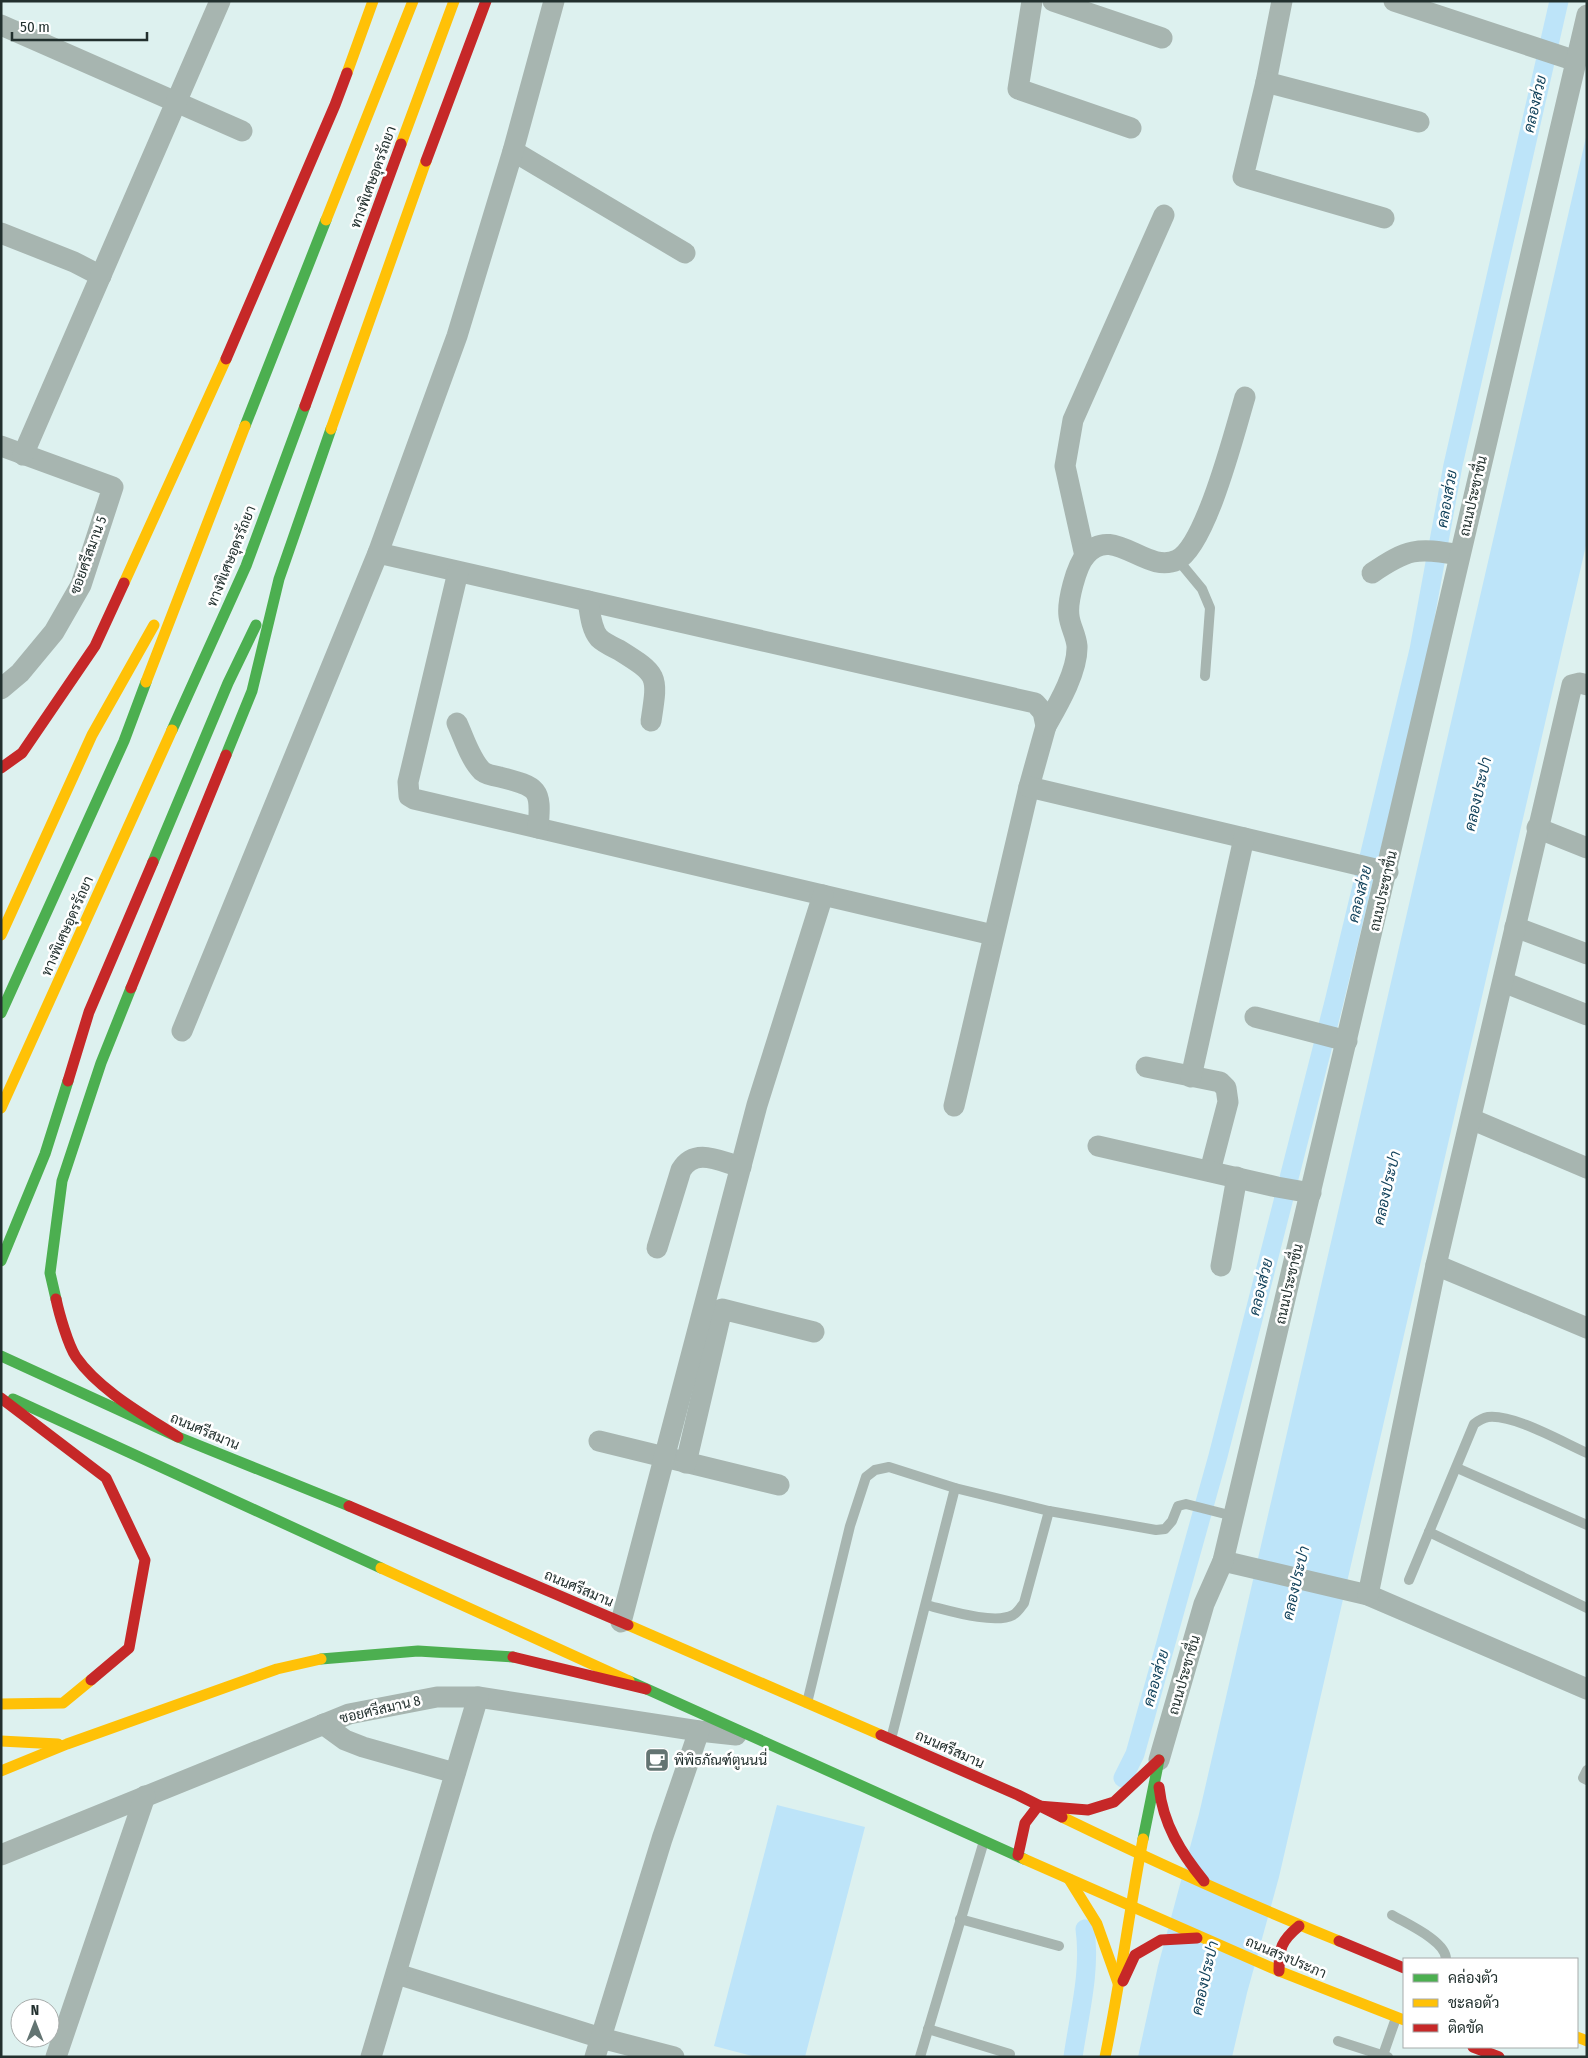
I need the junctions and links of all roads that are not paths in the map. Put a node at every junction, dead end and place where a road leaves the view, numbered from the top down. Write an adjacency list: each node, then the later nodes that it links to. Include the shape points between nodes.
1 (220, 1): 16 (street)
2 (373, 1): 44 (main road, via 335,105 250,306 95,646 22,753)
3 (413, 1): 29 (main road, ทางพิเศษอุดรรัถยา)
4 (454, 1): 65 (main road, ทางพิเศษอุดรรัถยา, via 246,566)
5 (486, 1): 36 (main road, via 400,232)
6 (554, 1): 20 (street)
7 (1032, 1): 18 (street, via 1018,89)
8 (1053, 1): 13 (street)
9 (1282, 1): 15 (street)
10 (1394, 1): 14 (street)
11 (1587, 15): 14 (street, ถนนประชาชื่น)
12 (1, 25): 16 (street)
13 (1162, 38)
14 (1566, 58): 31 (street, ถนนประชาชื่น)
15 (1266, 82): 17 (street); 22 (street, via 1243,178)
16 (177, 102): 19 (street); 25 (street)
17 (1420, 122)
18 (1131, 128)
19 (242, 131)
20 (513, 151): 24 (street); 30 (street, via 457,336)
21 (1164, 215): 32 (street, via 1070,435 1065,466)
22 (1384, 218)
23 (1, 233): 25 (street)
24 (684, 253)
25 (101, 276): 28 (street)
26 (1246, 397): 33 (street, via 1211,506 1196,539)
27 (1, 446): 28 (street)
28 (23, 455): 40 (street, ซอยศรีสมาน 5, via 112,487 81,585 54,632 20,673)
29 (198, 546): 53 (main road, via 92,734); 57 (main road, ทางพิเศษอุดรรัถยา, via 124,741)
30 (378, 553): 34 (street); 60 (street)
31 (1445, 553): 35 (street, via 1413,551 1402,554); 50 (street, ถนนประชาชื่น)
32 (1085, 556): 33 (street, via 1094,547 1105,543 1152,561 1165,564); 43 (street, via 1076,572 1069,616 1077,646 1074,665)
33 (1178, 560): 38 (lane, via 1202,589 1210,608)
34 (458, 572): 37 (street); 46 (street, via 408,782 409,796)
35 (1372, 573)
36 (279, 579): 74 (main road, via 228,683 89,1012 45,1154); 82 (main road, via 252,691 101,1063 62,1181 50,1274 59,1313 75,1356 110,1392)
37 (588, 601): 41 (street, via 599,638 645,667 655,680); 43 (street, via 1035,703 1043,712)
38 (1205, 676)
39 (1587, 685): 47 (street, via 1572,685)
40 (3, 686)
41 (651, 721)
42 (457, 723): 46 (street, via 475,763 483,772 536,790 540,798)
43 (1046, 726): 45 (street)
44 (1, 768)
45 (1029, 788): 48 (street); 54 (street)
46 (538, 828): 51 (street)
47 (1537, 828): 49 (street); 52 (street)
48 (1244, 838): 50 (street); 63 (street)
49 (1587, 848)
50 (1374, 868): 61 (street, ถนนประชาชื่น)
51 (823, 895): 54 (street); 68 (street, via 757,1105)
52 (1515, 927): 55 (street); 56 (street)
53 (1, 935)
54 (993, 935): 64 (street)
55 (1587, 954)
56 (1502, 982): 58 (street); 66 (street)
57 (1, 1013)
58 (1587, 1015)
59 (1255, 1017): 61 (street)
60 (182, 1031)
61 (1333, 1037): 72 (street, ถนนประชาชื่น)
62 (1146, 1067): 63 (street)
63 (1190, 1077): 70 (street, via 1220,1082 1228,1093)
64 (954, 1106)
65 (1, 1108)
66 (1472, 1119): 69 (street); 75 (street)
67 (1098, 1146): 70 (street)
68 (741, 1167): 73 (street, via 702,1157 686,1162); 85 (street)
69 (1587, 1168)
70 (1210, 1171): 71 (street)
71 (1237, 1177): 72 (street); 76 (street)
72 (1295, 1191): 91 (street, ถนนประชาชื่น)
73 (657, 1248)
74 (1, 1261)
75 (1436, 1265): 77 (street); 96 (street)
76 (1221, 1266)
77 (1587, 1328)
78 (814, 1332): 86 (street, via 722,1309)
79 (1, 1356): 82 (main road, ถนนศรีสมาน)
80 (1, 1393): 101 (main road)
81 (1, 1398): 103 (main road, via 106,1478 145,1560 129,1648 63,1703)
82 (178, 1437): 99 (main road, ถนนศรีสมาน, via 400,1526)
83 (599, 1441): 85 (street)
84 (1587, 1453): 87 (lane, via 1517,1422 1485,1417 1474,1424)
85 (663, 1458): 86 (street); 99 (street)
86 (686, 1463): 88 (street)
87 (1457, 1468): 92 (lane); 93 (lane)
88 (779, 1485)
89 (955, 1488): 90 (lane); 97 (lane); 104 (lane, via 889,1467 875,1470 866,1478 850,1526)
90 (1049, 1511): 91 (lane, via 1156,1530 1165,1529 1178,1506 1186,1504); 97 (lane, via 1024,1603 1014,1615 1001,1618 968,1616)
91 (1224, 1513): 94 (street, ถนนประชาชื่น)
92 (1587, 1525)
93 (1429, 1532): 95 (lane); 98 (lane)
94 (1222, 1561): 96 (street); 111 (street, ถนนประชาชื่น, via 1204,1604)
95 (1409, 1580)
96 (1358, 1592): 100 (street)
97 (926, 1605): 108 (lane)
98 (1587, 1608)
99 (621, 1622): 104 (main road, ถนนศรีสมาน)
100 (1586, 1687)
101 (646, 1689): 107 (main road); 110 (main road, via 513,1656 418,1651 328,1656 277,1669)
102 (478, 1697): 105 (street, ซอยศรีสมาน 8, via 437,1697 393,1704); 106 (street, ซอยศรีสมาน 8); 114 (street)
103 (1, 1704)
104 (806, 1704): 108 (main road, ถนนศรีสมาน)
105 (322, 1724): 114 (street, via 363,1747); 116 (street, ซอยศรีสมาน 8)
106 (699, 1731): 107 (street, ซอยศรีสมาน 8); 138 (street)
107 (752, 1736): 118 (main road)
108 (891, 1740): 117 (main road, ถนนศรีสมาน)
109 (1, 1741): 110 (main road)
110 (67, 1744): 113 (main road)
111 (1159, 1760): 117 (main road, via 1114,1802 1088,1810); 121 (main road); 123 (main road, via 1160,1797 1167,1824 1184,1856)
112 (1587, 1770): 115 (lane, via 1583,1778)
113 (1, 1771)
114 (455, 1772): 133 (street)
115 (1587, 1780)
116 (145, 1796): 119 (street, ซอยศรีสมาน 8); 142 (street)
117 (1038, 1806): 120 (main road, via 1024,1822); 121 (main road, ถนนศรีสมาน)
118 (984, 1840): 120 (main road); 126 (lane)
119 (1, 1855)
120 (1018, 1855): 122 (main road)
121 (1141, 1855): 123 (main road); 124 (main road)
122 (1069, 1879): 124 (main road); 134 (main road, via 1097,1924)
123 (1206, 1884): 127 (main road)
124 (1130, 1906): 128 (main road, ถนนสรงประภา); 134 (main road)
125 (1392, 1915): 130 (lane, via 1440,1944)
126 (960, 1919): 129 (lane); 136 (lane)
127 (1300, 1926): 131 (main road); 132 (main road, via 1284,1938 1279,1952)
128 (1202, 1938): 132 (main road, ถนนสรงประภา); 134 (main road, via 1162,1940 1135,1955)
129 (1059, 1946)
130 (1446, 1958)
131 (1403, 1968)
132 (1279, 1972): 135 (main road, ถนนสรงประภา)
133 (397, 1974): 138 (street); 143 (street)
134 (1119, 1989): 146 (main road)
135 (1400, 2019): 141 (lane)
136 (928, 2029): 140 (lane); 145 (lane)
137 (1338, 2041): 141 (lane)
138 (598, 2047): 144 (street)
139 (1476, 2048): 147 (main road)
140 (1010, 2054)
141 (1386, 2056)
142 (56, 2057)
143 (371, 2057)
144 (674, 2057)
145 (920, 2057)
146 (1105, 2057)
147 (1499, 2057)

